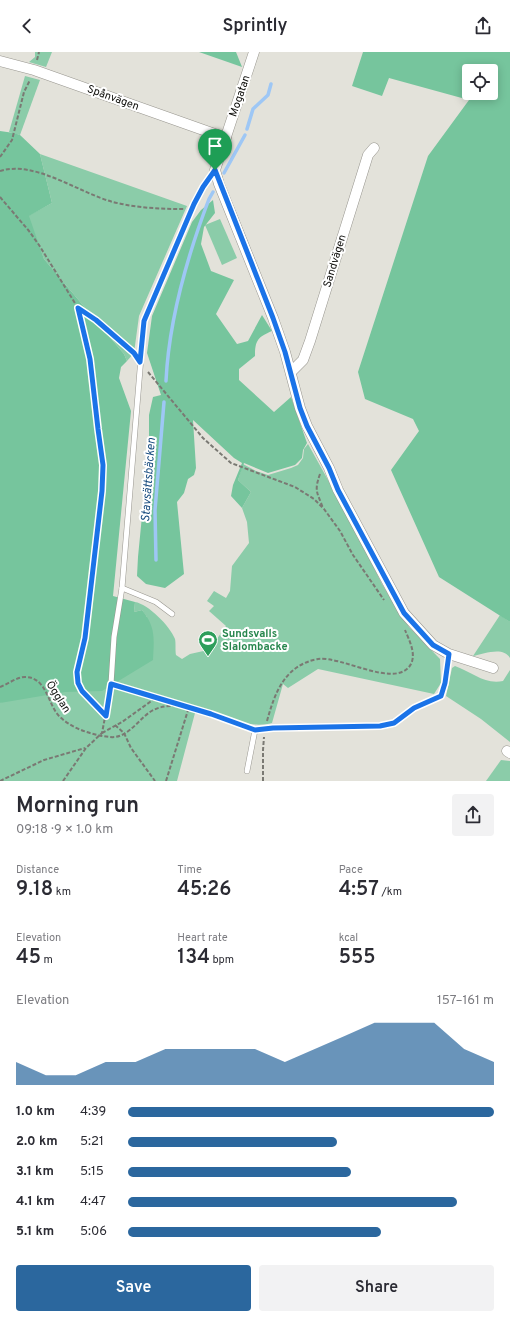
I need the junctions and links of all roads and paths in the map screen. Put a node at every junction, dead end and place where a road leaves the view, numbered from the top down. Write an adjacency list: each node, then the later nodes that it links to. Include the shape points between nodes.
1 (39, 52): 4 (path)
2 (254, 52): 5 (street, Mogatan)
3 (0, 61): 4 (street, Spånvägen)
4 (34, 70): 5 (street, Spånvägen); 7 (path, via 24,92 12,140)
5 (226, 138): 8 (street, Mogatan)
6 (374, 148): 14 (street, Sandvägen, via 368,156 308,347 303,360)
7 (0, 157)
8 (215, 170): 11 (lane); 14 (street, via 273,318)
9 (0, 171): 11 (path, via 10,168 31,170 113,202 146,208)
10 (0, 197): 12 (path, via 39,245)
11 (192, 210): 13 (lane, via 144,321)
12 (78, 308): 13 (path, via 134,353); 27 (path, via 90,359 103,465 85,638 77,672 82,691)
13 (140, 362): 16 (path, via 203,438 231,463 295,487); 17 (lane)
14 (291, 372): 15 (street, via 307,426)
15 (329, 468): 16 (path, via 320,474 317,484 316,494); 21 (street, via 338,490 404,613 433,645)
16 (324, 509): 18 (path)
17 (122, 588): 19 (lane, via 156,602); 23 (lane, via 114,637)
18 (387, 604)
19 (172, 614)
20 (404, 628): 29 (path, via 411,643 412,662 408,668 401,673 389,674 334,660 318,659 305,664 294,670 278,688)
21 (449, 654): 22 (street); 29 (lane, via 441,696 414,708 394,723 380,726)
22 (493, 668)
23 (111, 684): 25 (path); 27 (path)
24 (0, 687): 33 (path, Ögglan, via 21,677 32,678 40,682 58,715 80,730)
25 (157, 697): 26 (path); 28 (path)
26 (189, 707): 30 (path); 32 (path, Ögglan, via 170,705 151,711); 39 (path)
27 (106, 716): 31 (path)
28 (116, 725): 31 (path); 32 (path)
29 (265, 729): 30 (lane); 40 (path)
30 (255, 730): 35 (lane)
31 (102, 733): 33 (path)
32 (124, 733): 33 (path, Ögglan, via 112,737); 38 (path, via 131,748)
33 (99, 735): 34 (path)
34 (86, 748): 36 (path, via 44,760); 37 (path)
35 (247, 771)
36 (0, 781)
37 (63, 781)
38 (155, 781)
39 (166, 781)
40 (263, 781)

